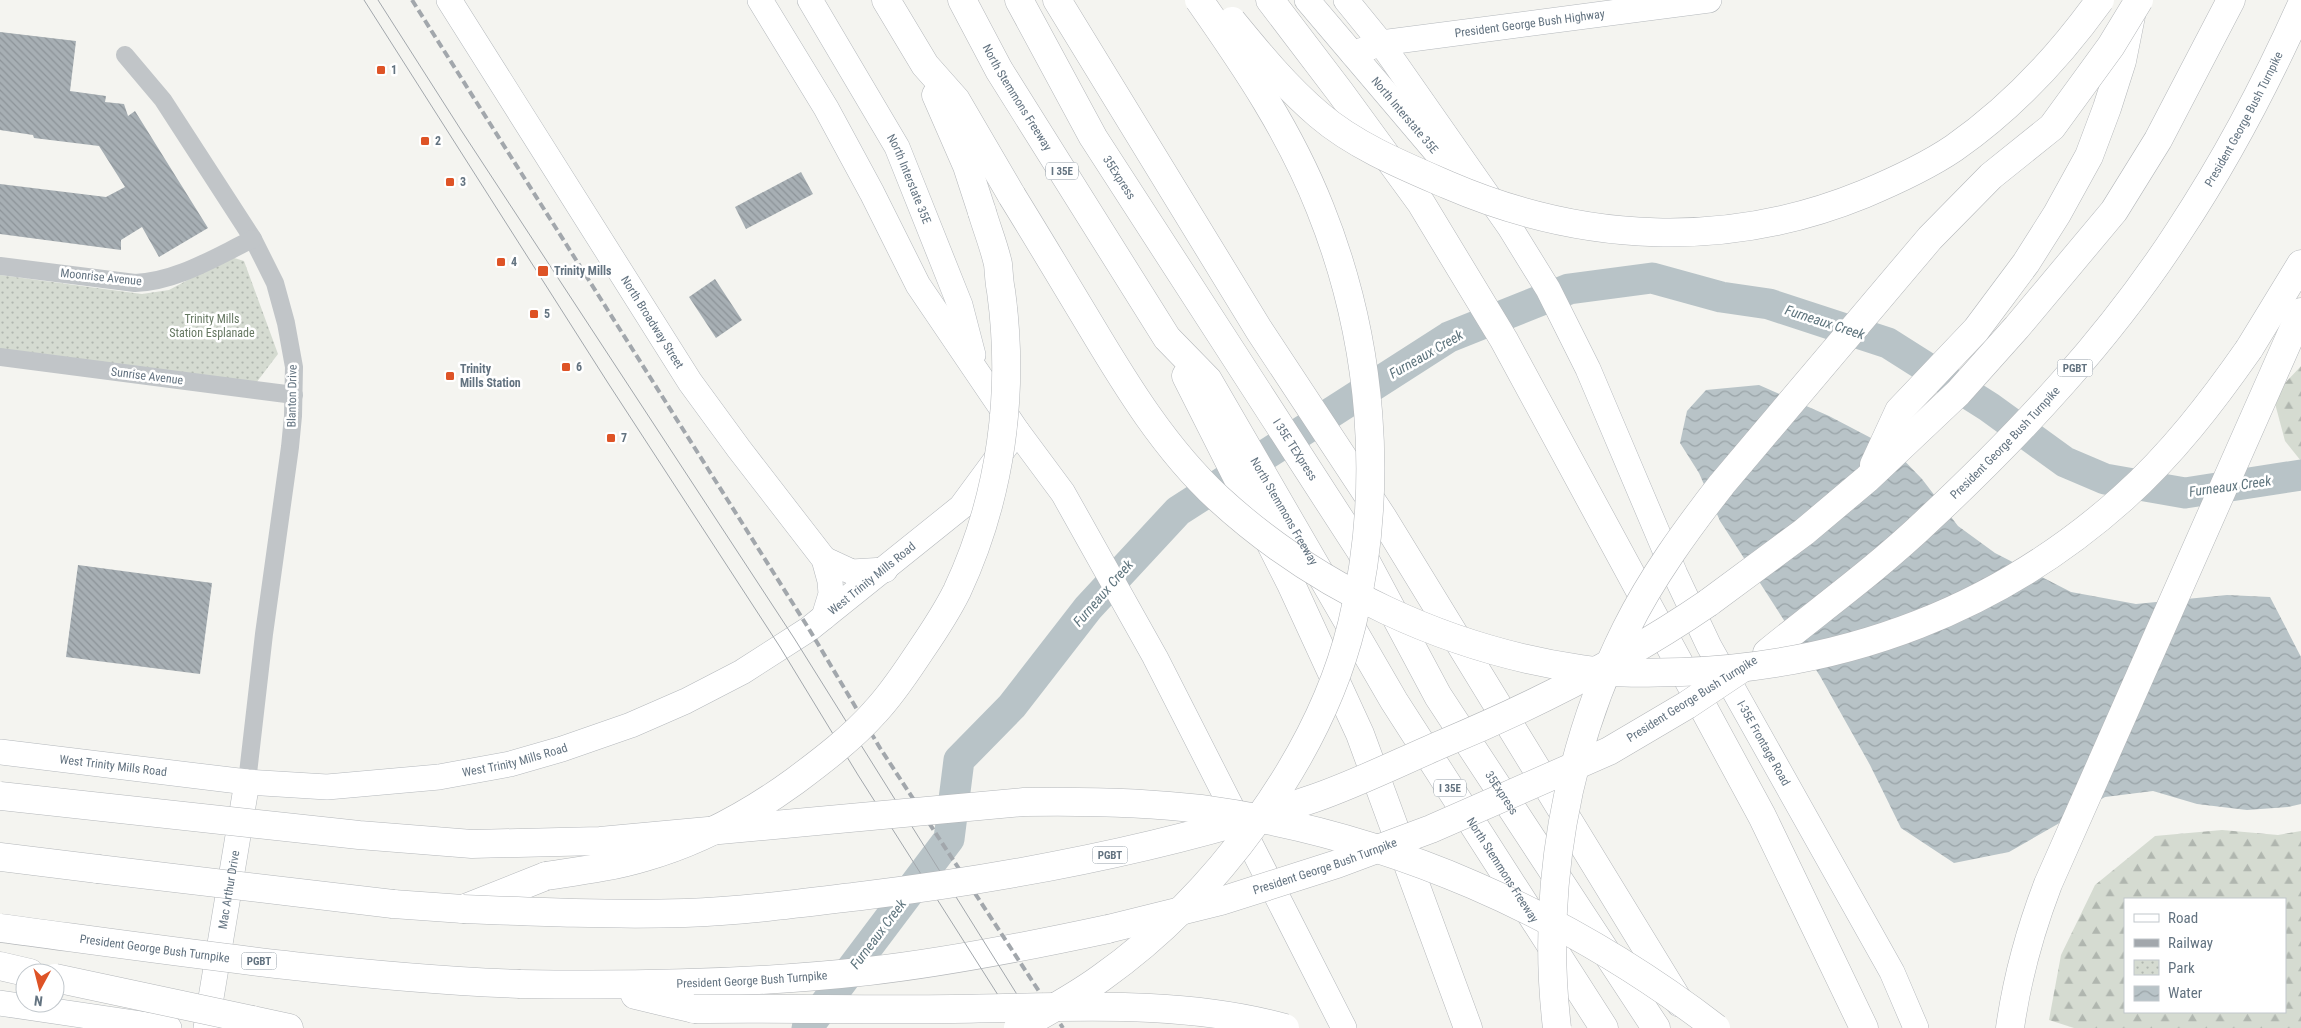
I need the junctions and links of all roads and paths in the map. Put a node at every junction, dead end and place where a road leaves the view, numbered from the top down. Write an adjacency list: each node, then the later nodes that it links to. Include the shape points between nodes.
1 (449, 0): 36 (main road, North Broadway Street, via 690,382)
2 (760, 0): 30 (main road, via 831,117 918,285)
3 (810, 0): 30 (main road, North Interstate 35E, via 897,147 960,305)
4 (886, 0): 21 (highway)
5 (962, 0): 31 (highway, North Stemmons Freeway / I 35E, via 999,70 1167,338)
6 (1019, 0): 27 (highway, 35Express, via 1093,137)
7 (1057, 0): 61 (highway, bridge, via 1259,330 1383,518)
8 (1199, 0): 54 (highway, bridge, via 1272,107 1321,209 1340,264 1353,311 1366,397 1370,512 1362,573 1349,634 1319,715 1271,802 1207,883 1170,922 1133,954 1068,1000)
9 (1215, 0): 14 (highway, bridge, via 1266,62 1320,116 1380,154 1457,189 1533,215 1582,226 1663,233 1709,232 1800,216 1842,203 1921,168 1954,148 2009,105 2056,59)
10 (1270, 0): 63 (highway, via 1421,203 1504,340 1762,816)
11 (1307, 0): 19 (main road, North Interstate 35E)
12 (1346, 0): 18 (main road, North Interstate 35E)
13 (1709, 0): 18 (main road, President George Bush Highway)
14 (2100, 0)
15 (2231, 0): 34 (highway, PGBT, via 2158,140 2114,211 1958,393)
16 (2134, 5): 34 (highway, via 2122,61 2107,108 2089,156 2057,214 2026,263 1976,330 1900,411); 58 (highway, bridge, via 2111,46 2052,127 1990,176 1930,238 1722,484 1689,527 1625,630 1579,746 1570,787 1554,889)
17 (2300, 10): 48 (highway, President George Bush Turnpike / PGBT, bridge, via 2223,160 2179,232 2132,298 2042,405 1927,521 1834,599 1767,652 1687,705 1608,751 1431,830 1337,864 1221,901 1108,929 1006,950 870,971 744,981)
18 (1381, 43): 19 (main road, President George Bush Highway); 22 (main road, North Interstate 35E)
19 (1353, 54): 22 (main road, North Interstate 35E, via 1436,152)
20 (125, 55): 23 (street, Blanton Drive, via 163,100)
21 (925, 65): 24 (highway, bridge, via 956,100 1142,408 1182,460 1215,495 1281,550 1392,613 1488,649 1582,669 1708,671 1805,659 1904,630 1994,589 2080,533 2155,467 2217,396); 43 (highway, bridge, via 967,166 982,212 998,264 1004,317 1006,379 1000,453 989,502 956,592 898,685 875,713 814,767 776,795 695,838 646,857 597,869 546,876)
22 (1509, 226): 29 (main road, North Interstate 35E, via 1548,289)
23 (253, 238): 25 (street, Moonrise Avenue, via 176,276 155,282); 32 (street, Blanton Drive, via 275,283 286,323 294,367)
24 (2301, 264)
25 (0, 266)
26 (2301, 312): 65 (highway, via 2048,884 2032,926)
27 (1231, 348): 35 (highway, I 35E TEXpress)
28 (0, 357): 32 (street, Sunrise Avenue)
29 (1588, 369): 64 (main road, I-35E Frontage Road, via 1709,646 1892,972)
30 (977, 372): 33 (main road)
31 (1201, 386): 57 (highway, bridge, via 1360,734); 59 (highway, North Stemmons Freeway / I 35E, via 1302,545 1394,701)
32 (294, 395): 40 (street, Blanton Drive)
33 (1017, 431): 37 (main road, West Trinity Mills Road, via 961,507); 56 (main road, via 1063,493 1155,657)
34 (1867, 479): 43 (highway, PGBT, bridge, via 1760,565 1631,654 1479,728 1317,797 1199,833 1091,860 904,891 781,906 686,913)
35 (1360, 550): 60 (highway, 35Express, via 1438,696)
36 (824, 559): 37 (main road, North Broadway Street, via 852,572); 38 (main road, North Broadway Street, via 831,594)
37 (885, 570): 38 (main road, West Trinity Mills Road)
38 (824, 617): 40 (main road, West Trinity Mills Road, via 742,672 686,701 631,725 510,764 439,777 327,787)
39 (0, 752): 40 (main road, West Trinity Mills Road)
40 (247, 782): 52 (main road, Mac Arthur Drive)
41 (0, 796): 62 (highway, bridge, via 472,844 600,841 1024,802 1101,802 1201,809 1263,819 1325,835 1390,854 1493,893 1592,943)
42 (0, 857): 43 (highway, PGBT, bridge, via 393,904)
43 (462, 909)
44 (0, 928): 48 (highway, President George Bush Turnpike / PGBT, bridge, via 372,975)
45 (0, 966): 46 (highway)
46 (15, 970)
47 (65, 980): 53 (highway, bridge)
48 (592, 985): 55 (highway, bridge, via 694,1009 1114,1006 1208,1014)
49 (0, 1003): 50 (main road)
50 (128, 1025): 51 (main road)
51 (169, 1028)
52 (206, 1028)
53 (289, 1028)
54 (1018, 1028)
55 (1285, 1028)
56 (1344, 1028)
57 (1468, 1028)
58 (1557, 1028)
59 (1604, 1028)
60 (1656, 1028)
61 (1694, 1028)
62 (1716, 1028)
63 (1864, 1028)
64 (1916, 1028)
65 (2010, 1028)

